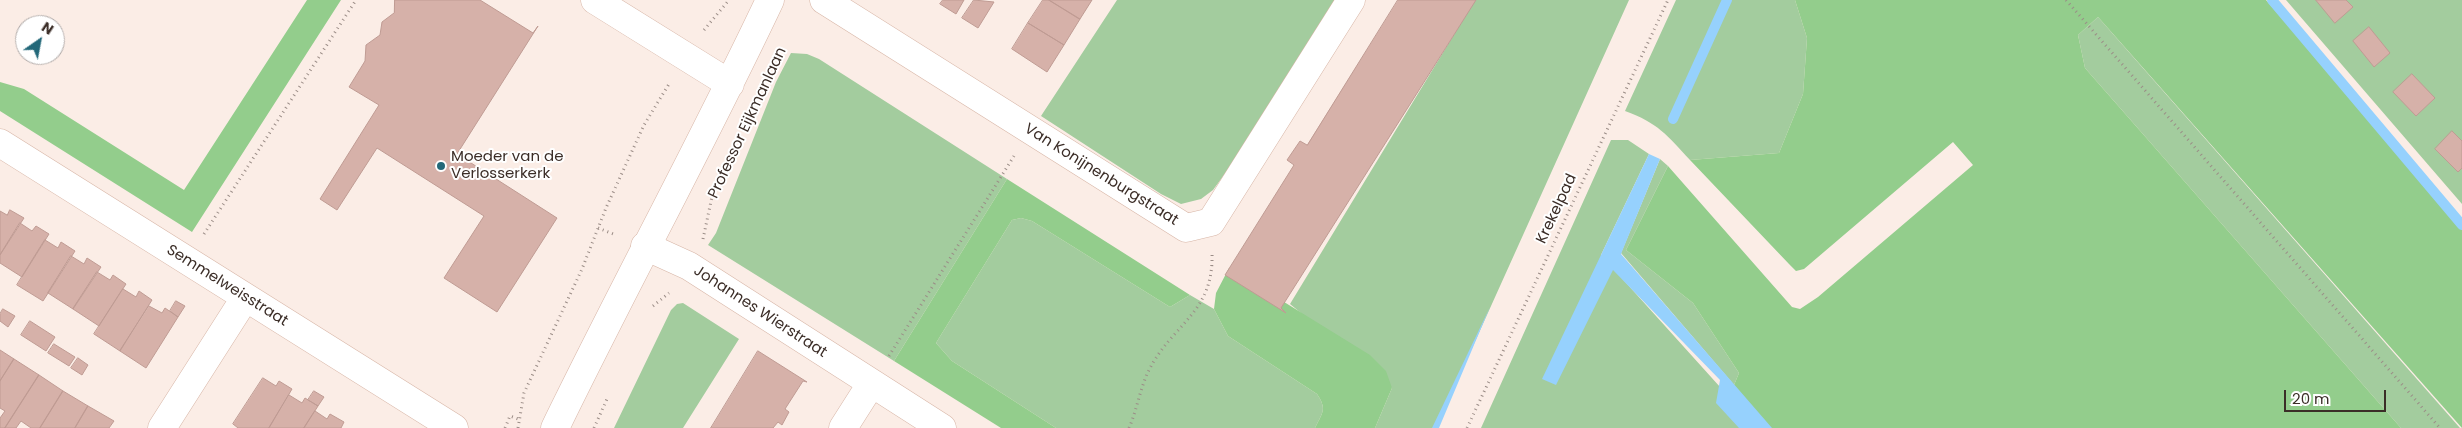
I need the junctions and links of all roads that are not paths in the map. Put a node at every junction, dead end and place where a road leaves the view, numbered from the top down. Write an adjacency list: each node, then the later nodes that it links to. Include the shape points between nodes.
1 (595, 0): 5 (street)
2 (770, 0): 5 (street)
3 (824, 0): 4 (street, Van Konijnenburgstraat, via 1186,228 1211,222)
4 (1351, 0)
5 (730, 84): 7 (street)
6 (0, 144): 8 (street, Semmelweisstraat)
7 (645, 246): 9 (street, Johannes Wierstraat, via 690,266); 12 (street)
8 (245, 298): 10 (street); 11 (street, Semmelweisstraat)
9 (871, 384): 13 (street); 14 (street, Johannes Wierstraat)
10 (162, 428)
11 (454, 428)
12 (555, 428)
13 (843, 428)
14 (942, 428)

